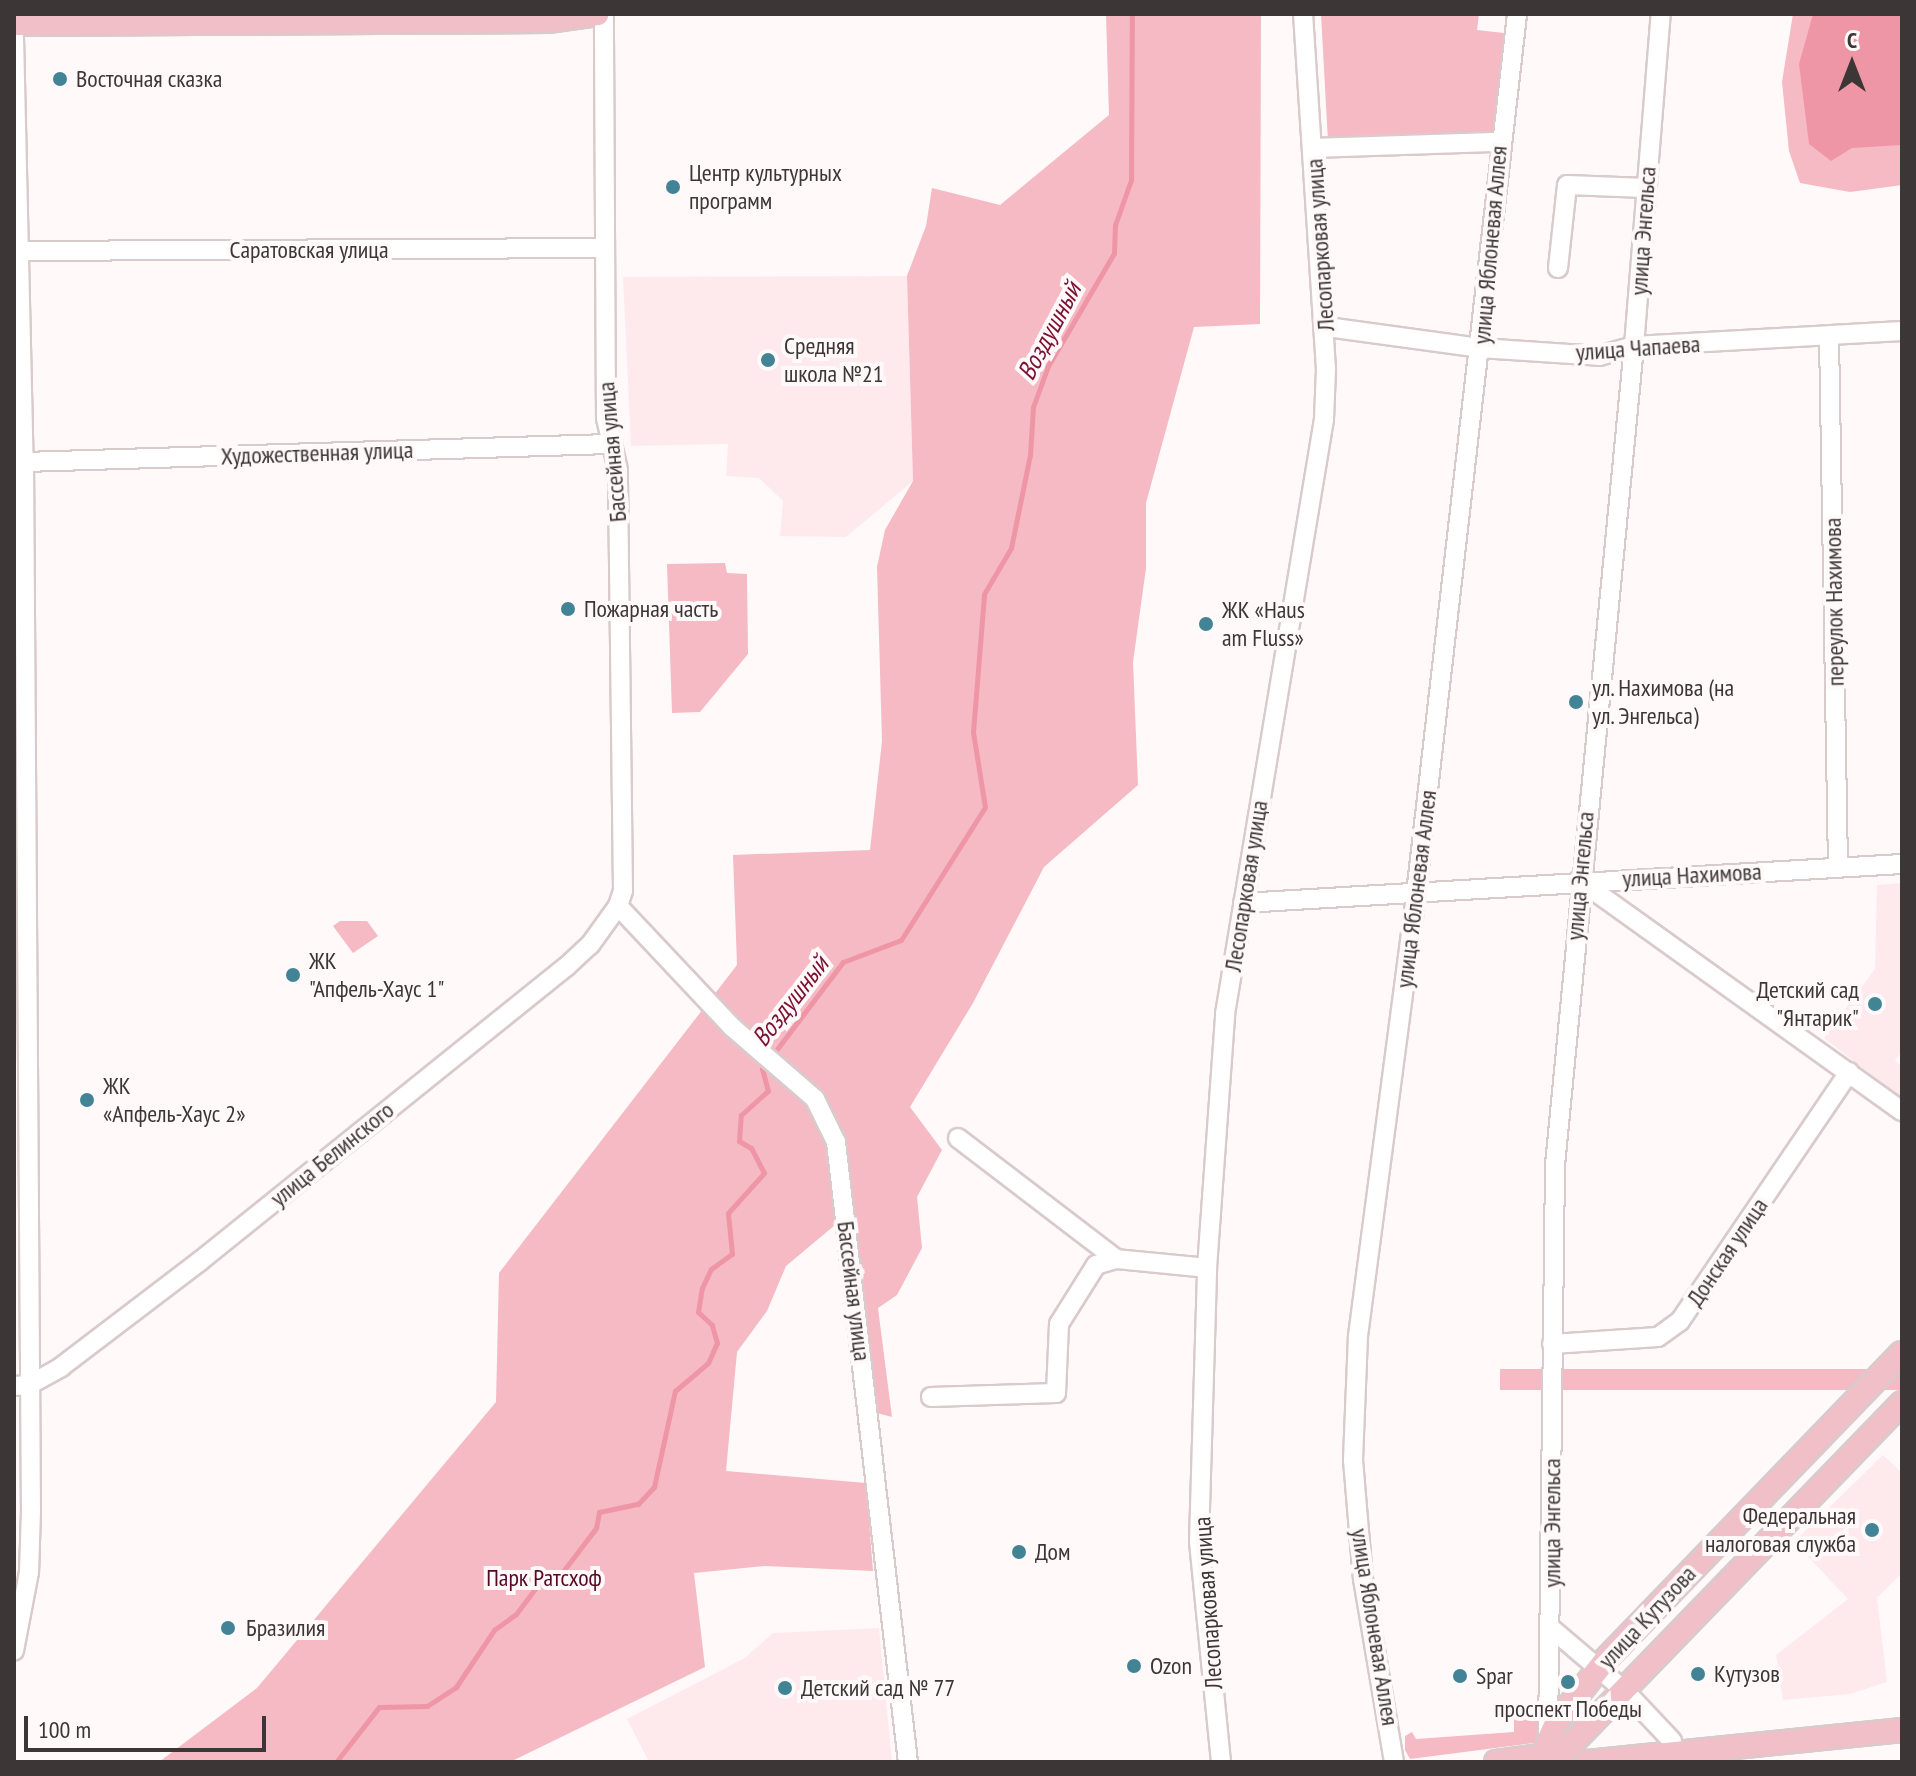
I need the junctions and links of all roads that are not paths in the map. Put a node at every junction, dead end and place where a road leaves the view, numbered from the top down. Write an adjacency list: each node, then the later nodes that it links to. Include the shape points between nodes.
1 (601, 14): 5 (main road, via 548,21); 10 (street, Бассейная улица)
2 (1303, 14): 8 (street, Лесопарковая улица)
3 (1517, 14): 7 (street, улица Яблоневая Аллея)
4 (1661, 14): 9 (street, улица Энгельса)
5 (14, 24)
6 (14, 37): 11 (street)
7 (1499, 142): 8 (street); 17 (street, улица Яблоневая Аллея)
8 (1314, 148): 13 (street, Лесопарковая улица)
9 (1646, 188): 12 (street, via 1567,185); 16 (street, улица Энгельса)
10 (604, 248): 11 (street, Саратовская улица); 18 (street, Бассейная улица)
11 (17, 251): 19 (street)
12 (1558, 268)
13 (1327, 327): 17 (street, улица Чапаева); 26 (street, Лесопарковая улица, via 1324,419)
14 (1902, 331): 15 (street, улица Чапаева)
15 (1829, 336): 16 (street, улица Чапаева); 22 (street, переулок Нахимова)
16 (1634, 346): 17 (street, улица Чапаева, via 1599,356); 23 (street, улица Энгельса)
17 (1480, 348): 24 (street, улица Яблоневая Аллея)
18 (609, 444): 19 (street, Художественная улица); 25 (street, Бассейная улица, via 618,470)
19 (24, 462): 20 (street)
20 (20, 706): 34 (street)
21 (1902, 864): 22 (street, улица Нахимова)
22 (1838, 867): 23 (street, улица Нахимова)
23 (1579, 880): 24 (street, улица Нахимова); 27 (street); 32 (street, улица Энгельса, via 1555,1165)
24 (1416, 894): 26 (street, улица Нахимова); 46 (street, улица Яблоневая Аллея, via 1364,1277 1353,1460 1363,1579)
25 (620, 898): 34 (street, улица Белинского, via 590,945 566,967 200,1261 61,1367); 44 (street, Бассейная улица, via 732,1027 815,1099 836,1142)
26 (1243, 903): 31 (street, Лесопарковая улица, via 1225,1014)
27 (1849, 1072): 28 (street); 32 (street, Донская улица, via 1680,1321 1658,1337)
28 (1902, 1111)
29 (958, 1138): 30 (street)
30 (1116, 1259): 31 (street); 35 (street, via 1096,1265 1059,1324 1056,1393)
31 (1207, 1268): 45 (street, Лесопарковая улица, via 1199,1542)
32 (1552, 1344): 37 (street, улица Энгельса)
33 (1902, 1353): 39 (main road, улица Кутузова)
34 (21, 1385): 38 (street, via 29,1572)
35 (931, 1397)
36 (1902, 1403): 40 (main road, улица Кутузова)
37 (1552, 1629): 39 (street); 43 (street, улица Энгельса)
38 (14, 1651)
39 (1597, 1670): 40 (street); 43 (main road, улица Кутузова, via 1557,1721)
40 (1624, 1690): 42 (street); 43 (main road, улица Кутузова)
41 (1902, 1730): 42 (main road)
42 (1676, 1747): 43 (main road); 48 (main road)
43 (1553, 1755): 47 (main road)
44 (908, 1762)
45 (1221, 1762)
46 (1394, 1762)
47 (1496, 1762)
48 (1587, 1762)

